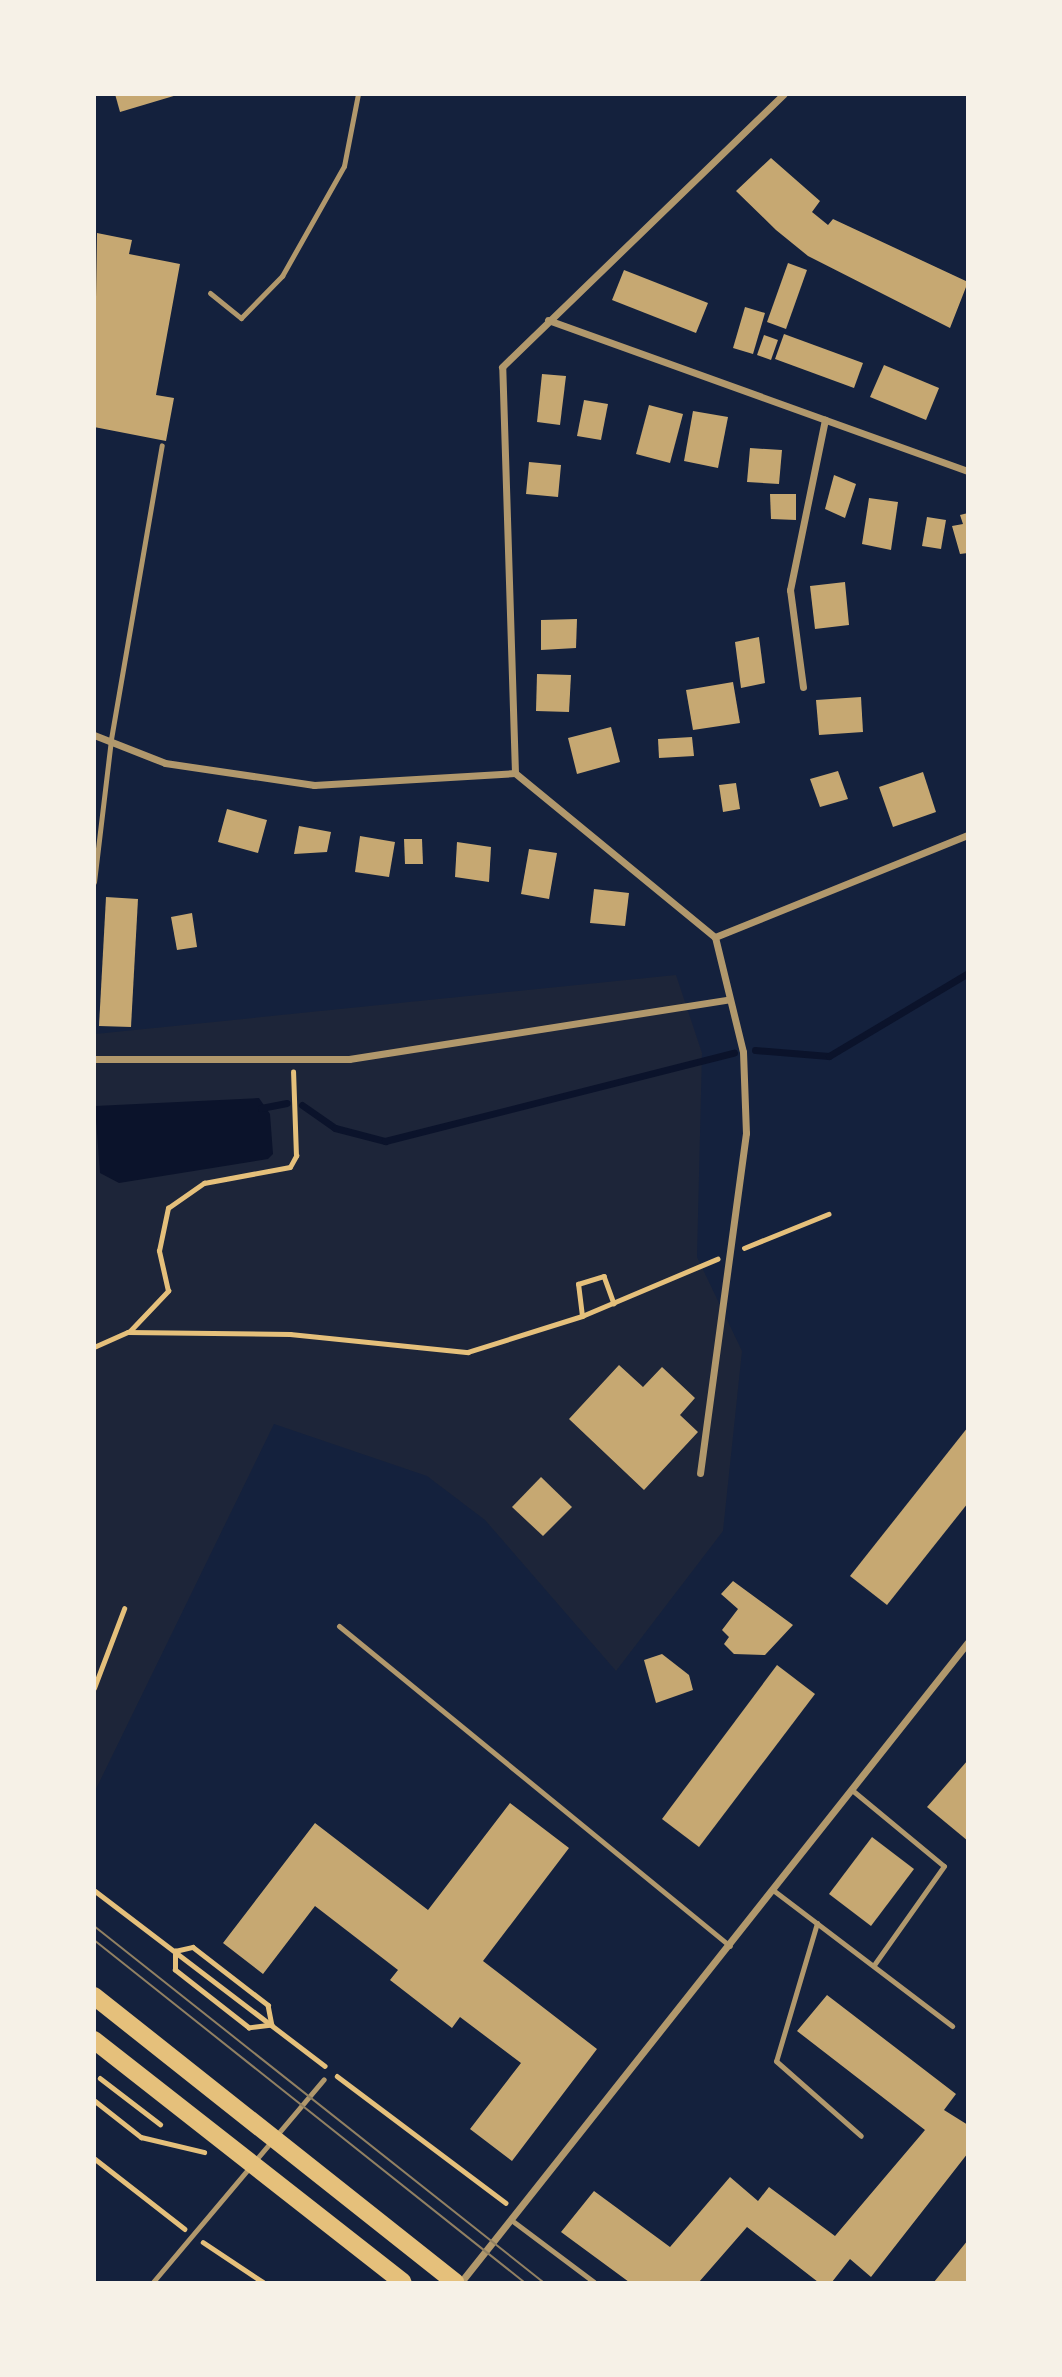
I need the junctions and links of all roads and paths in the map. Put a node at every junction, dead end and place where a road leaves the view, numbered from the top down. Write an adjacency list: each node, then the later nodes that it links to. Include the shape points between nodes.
1 (358, 94): 3 (lane, via 344,166 282,276 241,318)
2 (785, 94): 4 (street)
3 (210, 293)
4 (548, 320): 5 (street); 11 (street, via 502,367)
5 (825, 421): 7 (street); 8 (street, via 790,590)
6 (162, 445): 10 (lane)
7 (968, 471)
8 (803, 687)
9 (94, 735): 10 (street)
10 (111, 739): 11 (street, via 165,763 314,785); 13 (lane)
11 (515, 773): 15 (street)
12 (968, 835): 15 (street)
13 (96, 840): 14 (lane)
14 (94, 882)
15 (715, 937): 16 (street)
16 (726, 1000): 18 (street, via 349,1059); 20 (street, via 743,1052 745,1121)
17 (94, 1059): 18 (street)
18 (291, 1059): 23 (path, via 297,1134 290,1167 204,1183 168,1208 159,1251 168,1291)
19 (828, 1214): 20 (path)
20 (731, 1253): 21 (path); 25 (street)
21 (614, 1303): 22 (path); 22 (path, via 604,1276 578,1284)
22 (582, 1315): 23 (path, via 468,1352 290,1334)
23 (128, 1332): 24 (path)
24 (94, 1346)
25 (700, 1473)
26 (124, 1609): 29 (path)
27 (339, 1626): 34 (lane)
28 (968, 1642): 30 (street)
29 (94, 1688)
30 (852, 1790): 32 (street); 36 (lane, via 944,1866)
31 (94, 1890): 35 (path)
32 (774, 1890): 33 (lane); 34 (street)
33 (817, 1923): 36 (lane); 44 (lane, via 776,2061)
34 (730, 1946): 48 (street)
35 (174, 1951): 35 (path, via 193,1947 268,2005 272,2025 250,2028 175,1970); 38 (path)
36 (874, 1965): 39 (lane)
37 (94, 1996): 45 (main road)
38 (251, 2011)
39 (952, 2026)
40 (94, 2040): 47 (main road)
41 (100, 2078): 43 (path)
42 (324, 2079): 45 (lane)
43 (160, 2124)
44 (862, 2136)
45 (273, 2138): 47 (lane); 53 (main road)
46 (94, 2158): 49 (path)
47 (252, 2164): 49 (lane); 52 (main road)
48 (514, 2222): 54 (street); 55 (lane)
49 (191, 2233): 50 (lane); 51 (path)
50 (153, 2283)
51 (263, 2283)
52 (403, 2283)
53 (455, 2283)
54 (461, 2283)
55 (594, 2283)

